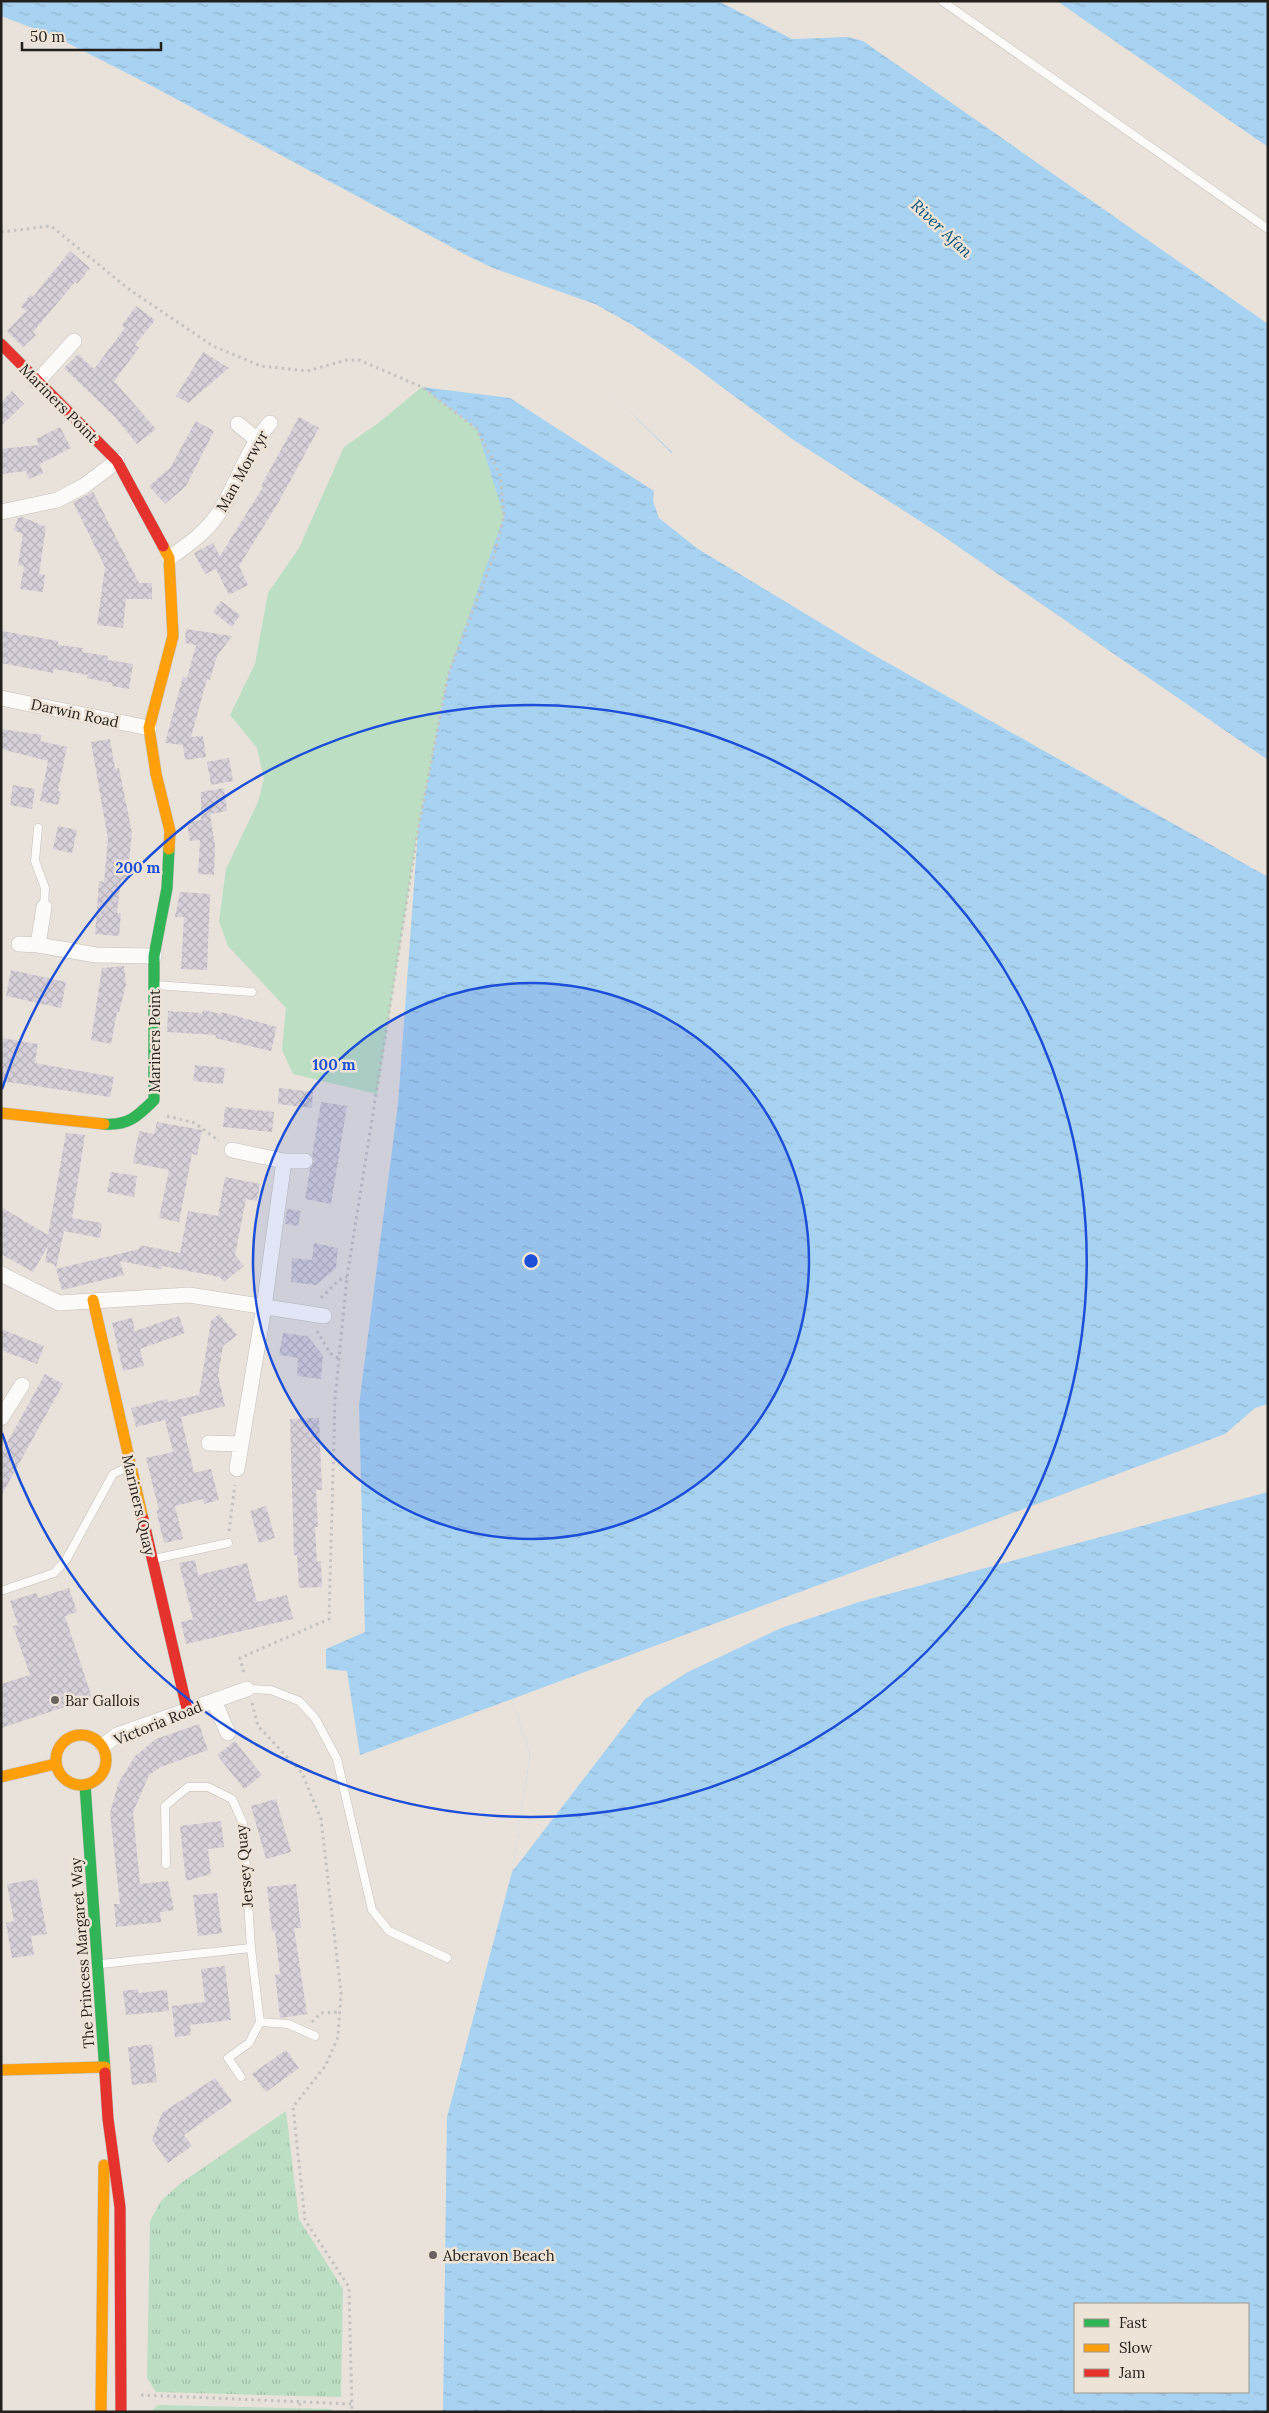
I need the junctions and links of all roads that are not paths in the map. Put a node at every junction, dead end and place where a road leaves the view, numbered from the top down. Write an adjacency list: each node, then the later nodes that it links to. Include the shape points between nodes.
1 (942, 1): 2 (lane)
2 (1268, 229)
3 (74, 341): 5 (street)
4 (1, 344): 5 (street, Mariners Point)
5 (37, 382): 9 (street, Mariners Point)
6 (270, 422): 8 (street, Man Morwyr)
7 (238, 424): 8 (street)
8 (256, 439): 11 (street, Man Morwyr, via 220,512 194,542)
9 (117, 461): 10 (street, via 84,486 57,500); 11 (street, Mariners Point)
10 (1, 512)
11 (169, 558): 13 (street, Mariners Point, via 173,636)
12 (1, 698): 13 (street, Darwin Road)
13 (149, 728): 18 (street, Mariners Point, via 170,831 167,888)
14 (38, 828): 15 (lane, via 35,861 45,888)
15 (44, 907): 17 (street)
16 (19, 944): 17 (street)
17 (38, 945): 18 (street, via 96,955)
18 (154, 956): 19 (street, Mariners Point)
19 (154, 985): 20 (lane); 21 (street, Mariners Point, via 154,1100 136,1118 116,1125)
20 (252, 992)
21 (1, 1112)
22 (232, 1150): 23 (street)
23 (284, 1161): 24 (street); 27 (street)
24 (305, 1161)
25 (1, 1274): 26 (street, via 60,1302)
26 (93, 1300): 27 (street, via 189,1295); 33 (street, Mariners Quay)
27 (264, 1307): 28 (street); 32 (street)
28 (324, 1316)
29 (22, 1384): 30 (street)
30 (2, 1413)
31 (209, 1443): 32 (street)
32 (240, 1444): 34 (street)
33 (130, 1466): 36 (street, Mariners Quay); 37 (lane, via 113,1474 66,1560 54,1573)
34 (237, 1469)
35 (228, 1543): 36 (lane)
36 (152, 1560): 40 (street, Mariners Quay)
37 (1, 1590)
38 (247, 1689): 39 (street, Victoria Road); 48 (lane, via 271,1690 299,1701 315,1718 337,1759 372,1910 388,1931)
39 (214, 1701): 40 (street, Victoria Road); 41 (street, Victoria Road)
40 (187, 1709): 42 (street, Victoria Road, via 117,1735)
41 (228, 1733)
42 (104, 1746): 43 (street, Victoria Road, via 93,1737 78,1736 65,1740 57,1750); 45 (street, Victoria Road, via 107,1761 101,1776)
43 (55, 1764): 44 (street); 45 (street, via 72,1784)
44 (1, 1777)
45 (85, 1785): 49 (street, The Princess Margaret Way)
46 (166, 1864): 47 (lane, Jersey Quay, via 165,1806 188,1787 208,1787 232,1799 243,1823)
47 (251, 1948): 49 (lane); 50 (lane, Jersey Quay)
48 (447, 1958)
49 (98, 1964): 52 (street, The Princess Margaret Way)
50 (260, 2022): 51 (lane, via 288,2024); 54 (lane, via 249,2043 228,2058)
51 (315, 2036)
52 (105, 2067): 53 (street); 55 (street, The Princess Margaret Way)
53 (1, 2070)
54 (241, 2078)
55 (108, 2119): 56 (street, The Princess Margaret Way, via 102,2201); 57 (street, The Princess Margaret Way, via 120,2206)
56 (101, 2412)
57 (121, 2412)

